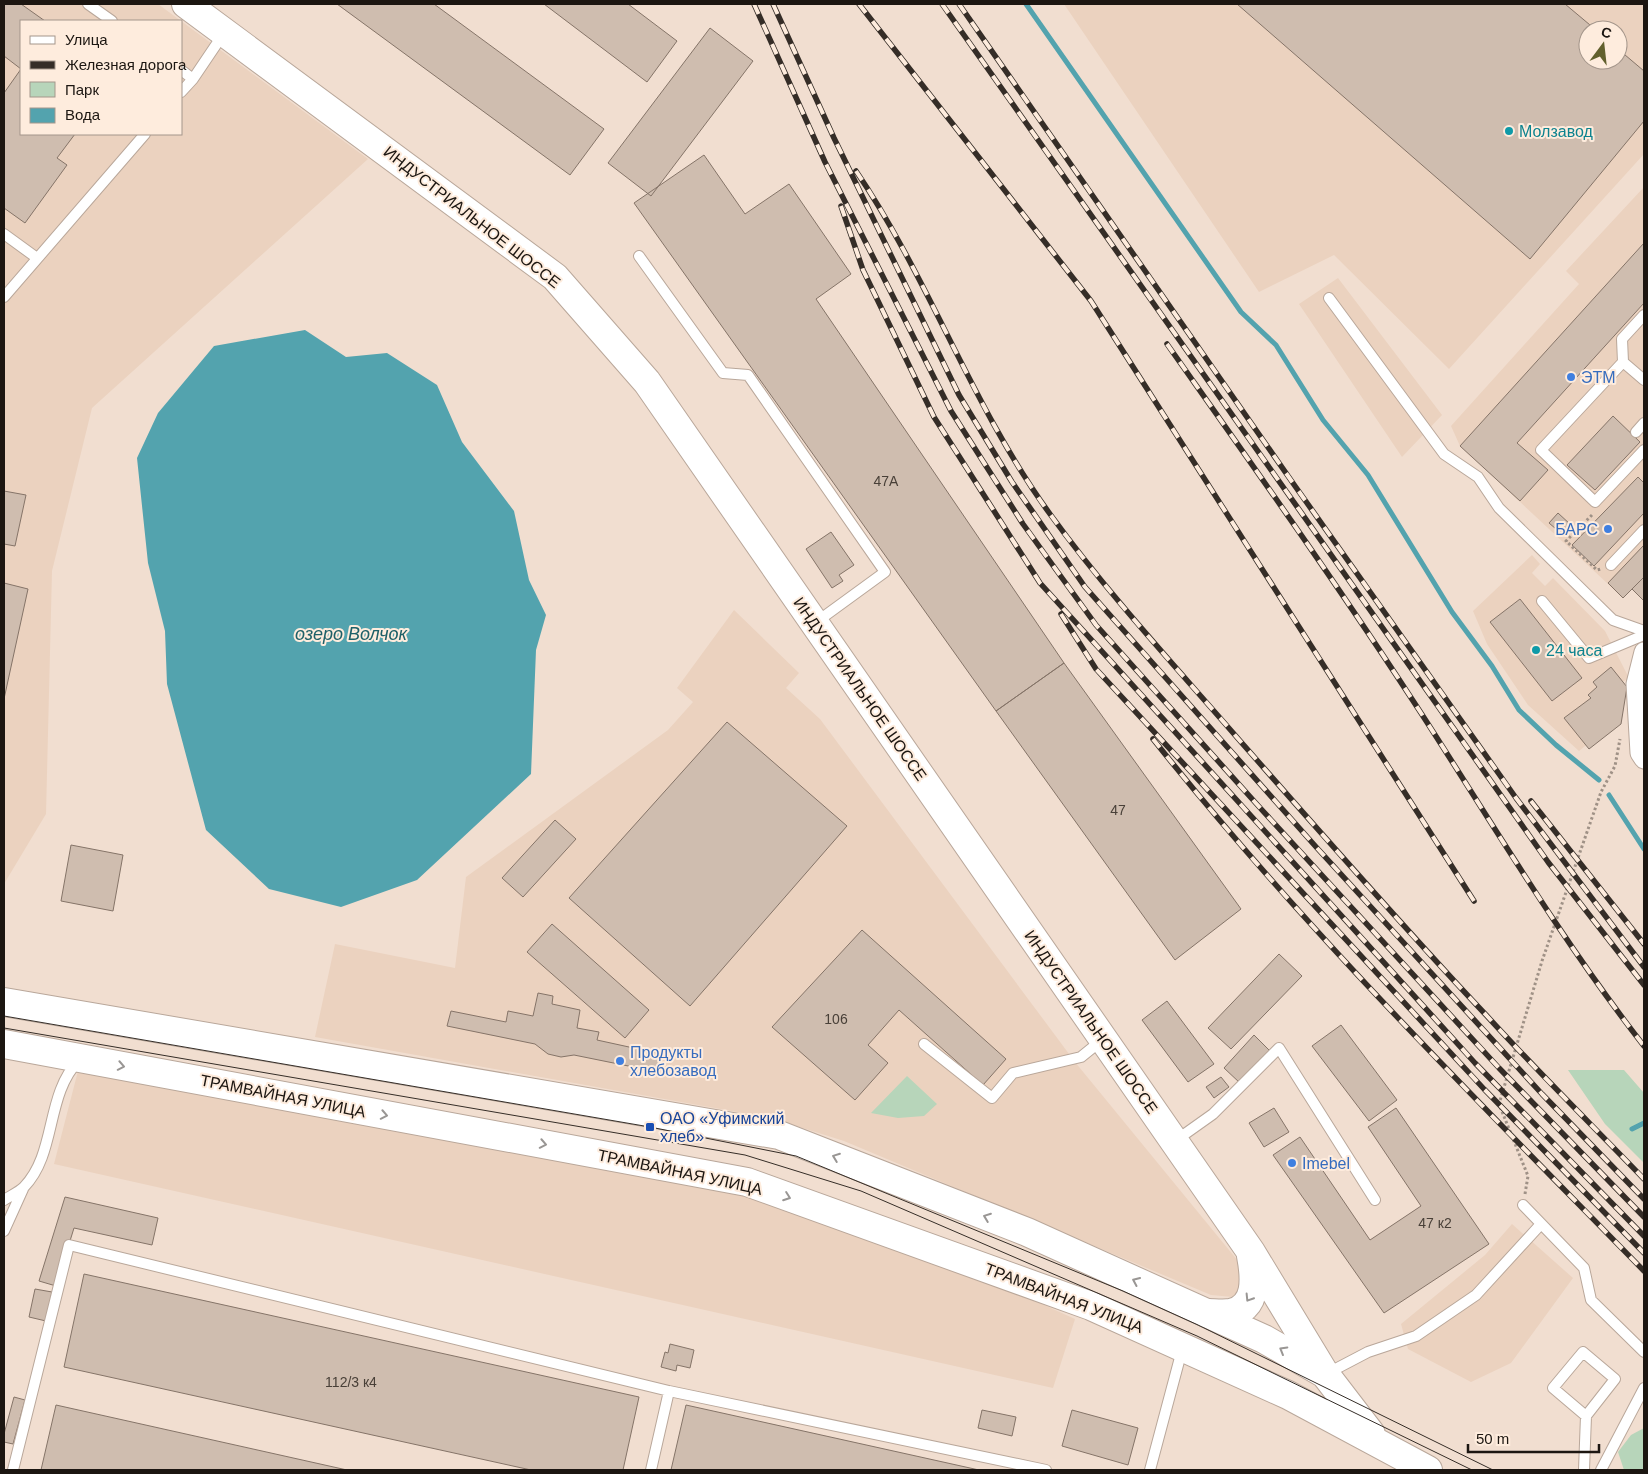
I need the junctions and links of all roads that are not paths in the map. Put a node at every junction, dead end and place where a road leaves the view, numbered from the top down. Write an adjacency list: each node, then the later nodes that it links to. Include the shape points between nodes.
1 (88, 4): 3 (lane)
2 (186, 4): 4 (main road, ИНДУСТРИАЛЬНОЕ ШОССЕ)
3 (111, 20)
4 (225, 32): 6 (lane); 23 (main road, ИНДУСТРИАЛЬНОЕ ШОССЕ, via 555,277 647,382)
5 (182, 71): 6 (lane)
6 (193, 78): 7 (lane)
7 (182, 91)
8 (144, 135): 11 (lane)
9 (4, 234): 11 (lane)
10 (639, 256): 23 (lane, via 723,373 748,375 884,572)
11 (37, 258): 12 (lane)
12 (4, 297)
13 (1329, 298): 24 (lane, via 1444,454 1478,477 1499,508 1613,620)
14 (1644, 315): 15 (lane, via 1622,339)
15 (1623, 362): 16 (lane); 19 (lane, via 1541,450 1595,502)
16 (1644, 380)
17 (1644, 423): 18 (lane)
18 (1636, 432)
19 (1644, 450)
20 (1644, 530): 21 (lane)
21 (1611, 565)
22 (1542, 601): 25 (lane, via 1589,658)
23 (814, 624): 29 (main road, ИНДУСТРИАЛЬНОЕ ШОССЕ)
24 (1644, 631)
25 (1644, 635)
26 (1644, 652): 27 (street, via 1636,684 1640,753)
27 (1644, 760)
28 (4, 1002): 41 (main road, one-way to 28, via 1027,1232 779,1135)
29 (1103, 1039): 31 (lane, via 1081,1057 1013,1072 992,1098); 33 (main road, ИНДУСТРИАЛЬНОЕ ШОССЕ)
30 (4, 1044): 32 (main road, ТРАМВАЙНАЯ УЛИЦА)
31 (924, 1044)
32 (81, 1058): 34 (lane, via 71,1068 55,1102 40,1161); 42 (main road, ТРАМВАЙНАЯ УЛИЦА, one-way to 42, via 747,1182 1091,1306)
33 (1174, 1141): 36 (lane, via 1213,1114 1279,1048); 40 (main road, ИНДУСТРИАЛЬНОЕ ШОССЕ)
34 (23, 1188): 35 (lane); 39 (lane)
35 (4, 1200)
36 (1375, 1200)
37 (1523, 1205): 38 (lane)
38 (1541, 1224): 43 (lane, via 1584,1268 1591,1300); 44 (lane, via 1476,1295 1416,1336 1368,1352)
39 (4, 1230)
40 (1251, 1252): 41 (main road, one-way to 41, via 1255,1275 1253,1292 1247,1304 1232,1312); 44 (main road, ИНДУСТРИАЛЬНОЕ ШОССЕ)
41 (1206, 1313): 44 (main road, one-way to 41, via 1264,1339)
42 (1183, 1346): 48 (main road, ТРАМВАЙНАЯ УЛИЦА); 53 (lane)
43 (1644, 1352)
44 (1325, 1374): 48 (main road, ИНДУСТРИАЛЬНОЕ ШОССЕ)
45 (1644, 1388): 55 (lane)
46 (669, 1392): 50 (lane, via 69,1244); 51 (lane); 52 (lane)
47 (1586, 1416): 47 (lane, via 1615,1379 1583,1352 1553,1388); 54 (lane)
48 (1376, 1441): 49 (main road, ИНДУСТРИАЛЬНОЕ ШОССЕ)
49 (1424, 1469)
50 (13, 1470)
51 (651, 1470)
52 (1046, 1470)
53 (1150, 1470)
54 (1584, 1470)
55 (1601, 1470)

